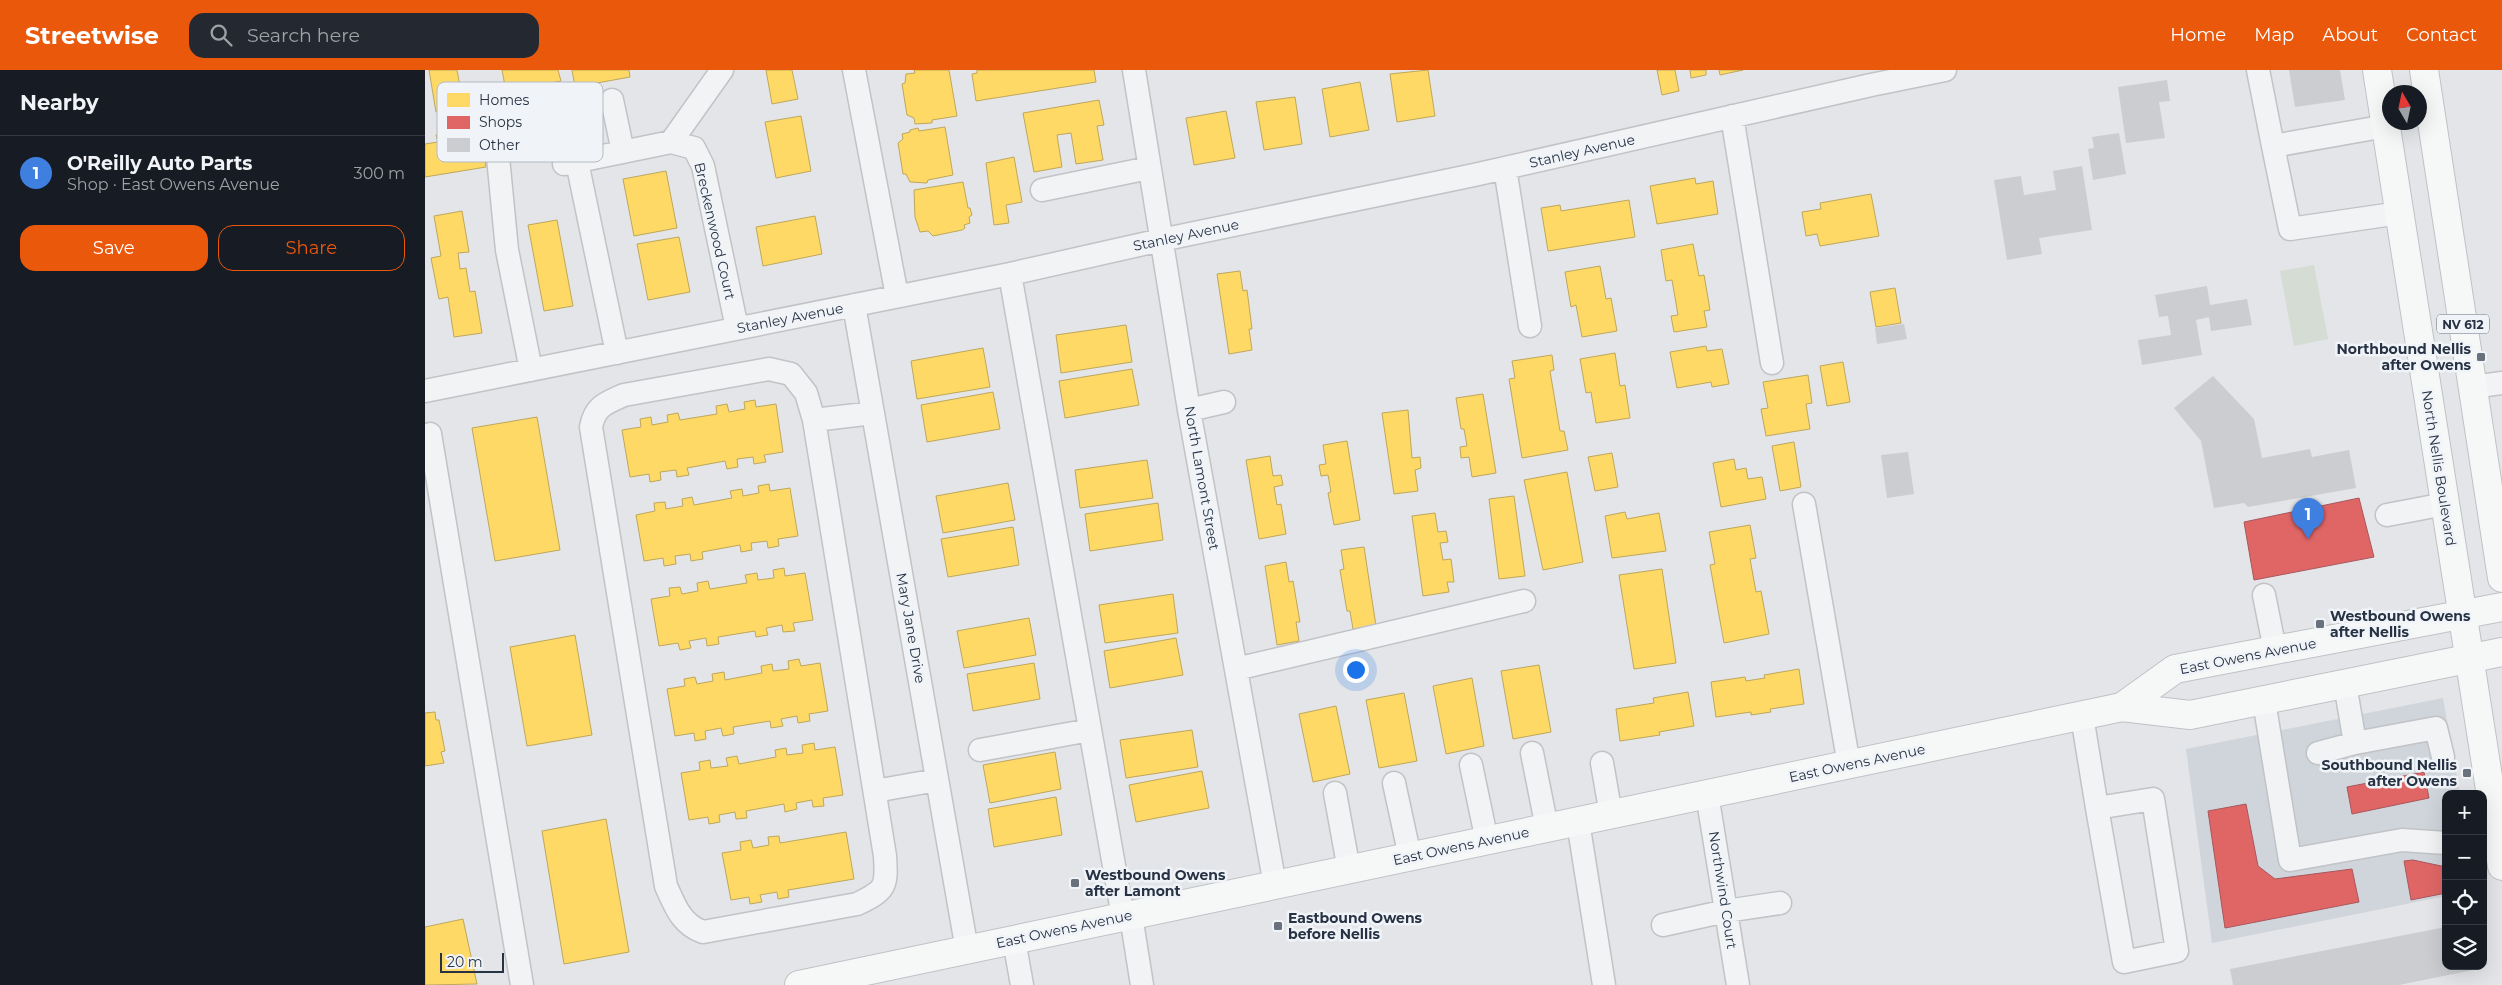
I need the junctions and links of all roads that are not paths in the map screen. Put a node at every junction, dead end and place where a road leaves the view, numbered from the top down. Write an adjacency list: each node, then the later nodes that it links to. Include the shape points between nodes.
1 (722, 70): 14 (street)
2 (855, 70): 26 (street)
3 (1133, 70): 20 (street, North Lamont Street)
4 (1945, 70): 8 (street, Stanley Avenue)
5 (2258, 70): 15 (street)
6 (2377, 70): 10 (main road, North Nellis Boulevard / NV 612)
7 (2424, 70): 34 (main road, NV 612)
8 (1895, 75): 11 (street, Stanley Avenue)
9 (612, 100): 16 (street)
10 (2382, 101)
11 (1732, 116): 21 (street, Stanley Avenue); 31 (street)
12 (2382, 127): 15 (street)
13 (2387, 130): 23 (main road, North Nellis Boulevard / NV 612)
14 (671, 142): 16 (street, Breckenwood Court); 29 (street, Breckenwood Court, via 694,148 703,166)
15 (2273, 146): 23 (street, via 2290,230)
16 (623, 152): 17 (street, Breckenwood Court)
17 (603, 156)
18 (498, 162): 32 (street, via 507,250)
19 (576, 162): 30 (street, Breckenwood Court, via 571,163)
20 (1149, 168): 22 (street); 24 (street, North Lamont Street)
21 (1505, 168): 24 (street, Stanley Avenue); 28 (street)
22 (1042, 190)
23 (2400, 213): 43 (main road, North Nellis Boulevard / NV 612)
24 (1161, 240): 25 (street, Stanley Avenue); 37 (street, North Lamont Street)
25 (1011, 274): 26 (street, Stanley Avenue); 59 (street)
26 (897, 296): 27 (street, Stanley Avenue)
27 (854, 305): 29 (street, Stanley Avenue); 38 (street, Mary Jane Drive)
28 (1530, 326)
29 (737, 328): 30 (street, Stanley Avenue)
30 (617, 353): 32 (street, Stanley Avenue)
31 (1772, 363)
32 (531, 370): 35 (street, Stanley Avenue)
33 (2502, 382): 34 (street)
34 (2473, 387): 41 (main road, NV 612)
35 (425, 391)
36 (1224, 402): 37 (street)
37 (1189, 410): 54 (street, North Lamont Street)
38 (873, 413): 39 (street); 68 (street, Mary Jane Drive)
39 (814, 420): 70 (street); 70 (street, via 806,393 791,374 769,369 624,395 593,414 591,427 665,886 680,916 691,928 703,932 857,904 877,895 887,879)
40 (430, 434): 90 (street)
41 (2495, 483): 44 (main road, NV 612)
42 (1804, 504): 67 (street)
43 (2445, 504): 45 (street); 50 (main road, North Nellis Boulevard / NV 612)
44 (2497, 512): 46 (main road, NV 612)
45 (2387, 515)
46 (2502, 578)
47 (2264, 595): 51 (street)
48 (1524, 602): 54 (street)
49 (2502, 607): 50 (main road, East Owens Avenue)
50 (2462, 614): 51 (main road, East Owens Avenue); 53 (main road, North Nellis Boulevard / NV 612)
51 (2275, 650): 57 (main road, East Owens Avenue, via 2175,669)
52 (2502, 652): 53 (main road, East Owens Avenue)
53 (2469, 659): 55 (main road, East Owens Avenue); 77 (main road, North Nellis Boulevard / NV 612)
54 (1236, 669): 83 (street, North Lamont Street)
55 (2345, 684): 56 (main road, East Owens Avenue); 60 (street)
56 (2264, 700): 57 (main road, East Owens Avenue, via 2190,715); 79 (street, via 2290,860 2402,840)
57 (2122, 707): 58 (main road, East Owens Avenue)
58 (2082, 716): 67 (main road, East Owens Avenue); 73 (street)
59 (1090, 730): 61 (street); 86 (street)
60 (2355, 743): 63 (street); 64 (street, via 2436,728)
61 (980, 750)
62 (1532, 753): 76 (street)
63 (2318, 753)
64 (2443, 757)
65 (1602, 763): 74 (street)
66 (1471, 765): 78 (street)
67 (1849, 765): 72 (main road, East Owens Avenue)
68 (937, 780): 70 (street); 89 (street, Mary Jane Drive)
69 (1394, 783): 80 (street)
70 (875, 791)
71 (1335, 793): 82 (street)
72 (1707, 794): 74 (main road, East Owens Avenue); 85 (street, Northwind Court)
73 (2097, 808): 73 (street, via 2153,799 2177,951 2124,962)
74 (1611, 815): 75 (main road, East Owens Avenue)
75 (1578, 822): 76 (main road, East Owens Avenue); 94 (street)
76 (1547, 828): 78 (main road, East Owens Avenue)
77 (2490, 837): 81 (main road, North Nellis Boulevard / NV 612)
78 (1487, 841): 80 (main road, East Owens Avenue)
79 (2442, 843)
80 (1410, 857): 82 (main road, East Owens Avenue)
81 (2502, 866)
82 (1349, 870): 83 (main road, East Owens Avenue)
83 (1275, 885): 86 (main road, East Owens Avenue)
84 (1779, 903): 85 (street)
85 (1726, 911): 87 (street); 95 (street, Northwind Court)
86 (1127, 916): 88 (main road, East Owens Avenue); 93 (street)
87 (1663, 926)
88 (1014, 940): 89 (main road, East Owens Avenue); 92 (street)
89 (967, 950): 91 (main road, East Owens Avenue)
90 (522, 985)
91 (799, 985)
92 (1022, 985)
93 (1142, 985)
94 (1604, 985)
95 (1738, 985)

